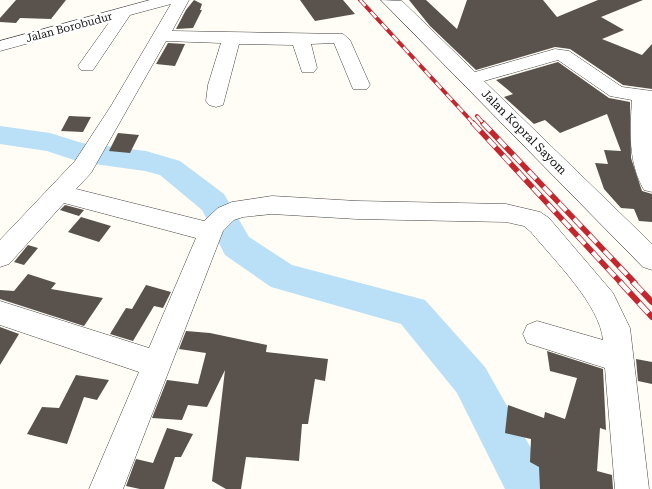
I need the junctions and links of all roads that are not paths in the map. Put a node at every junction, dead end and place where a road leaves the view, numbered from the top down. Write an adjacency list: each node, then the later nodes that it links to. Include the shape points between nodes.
1 (168, 0): 4 (street, Jalan Borobudur)
2 (181, 0): 6 (street)
3 (394, 1): 12 (street, Jalan Kopral Sayom)
4 (152, 2): 5 (street, Jalan Borobudur)
5 (125, 11): 9 (street, Jalan Borobudur); 10 (street)
6 (161, 36): 7 (street); 17 (street, via 84,167)
7 (232, 38): 8 (street); 15 (street)
8 (301, 40): 11 (street); 13 (street, via 340,40)
9 (3, 51)
10 (87, 66)
11 (308, 68)
12 (471, 79): 14 (street, via 555,54 563,55 617,92); 20 (street, Jalan Kopral Sayom)
13 (360, 85)
14 (647, 97): 16 (street, via 640,129)
15 (216, 100)
16 (652, 184)
17 (60, 193): 18 (street); 19 (street)
18 (218, 222): 23 (street, via 252,206 272,205 506,213 531,219 551,237 603,301 616,328); 24 (street)
19 (0, 257)
20 (652, 260)
21 (0, 313): 24 (street)
22 (537, 334): 23 (street)
23 (620, 358): 26 (street)
24 (156, 364): 25 (street)
25 (106, 489)
26 (632, 489)

